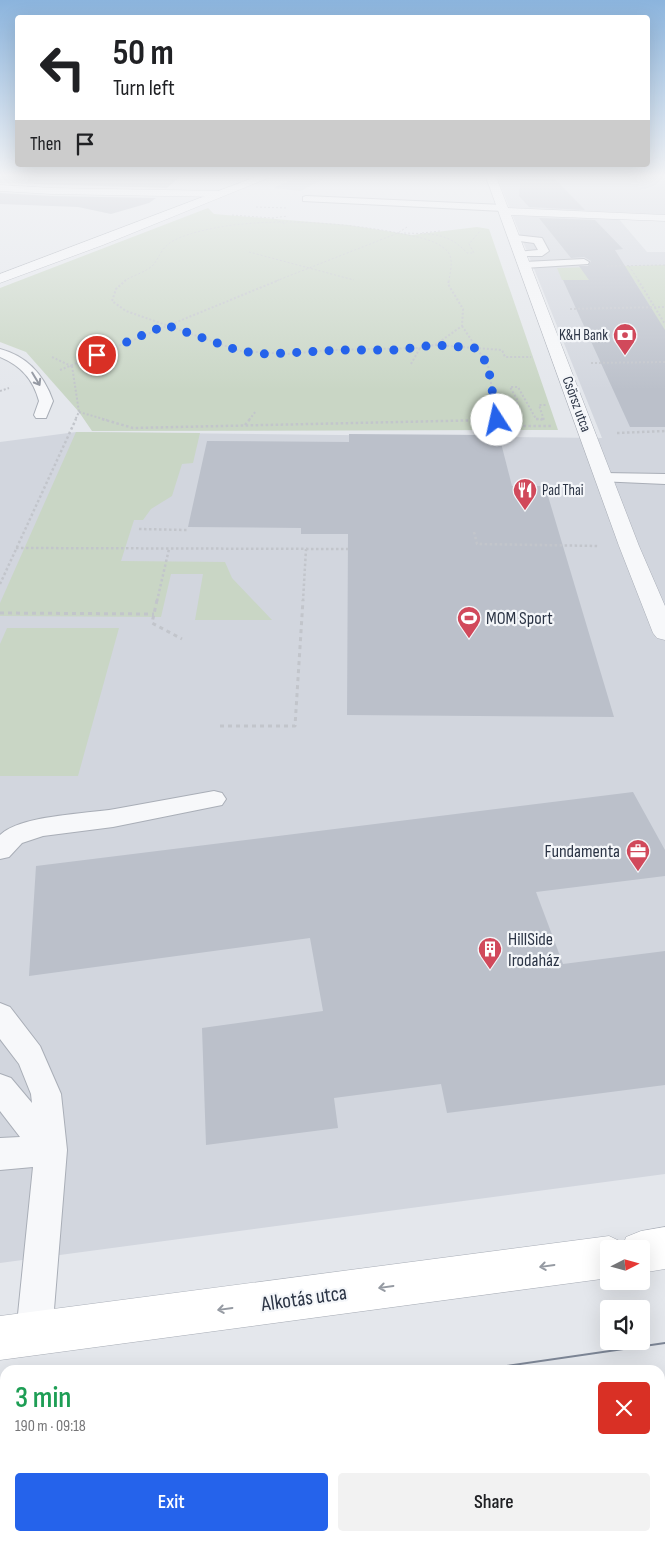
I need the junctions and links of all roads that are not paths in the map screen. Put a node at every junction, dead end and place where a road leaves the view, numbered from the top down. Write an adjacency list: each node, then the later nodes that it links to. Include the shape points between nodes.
1 (88, 246): 8 (street)
2 (518, 246): 6 (street, Csörsz utca)
3 (541, 246): 5 (lane)
4 (569, 253): 5 (lane)
5 (542, 254): 6 (lane)
6 (522, 259): 7 (lane); 11 (street, Csörsz utca)
7 (584, 262)
8 (0, 278)
9 (3, 354): 10 (lane, one-way to 10, via 28,367 36,378 46,401)
10 (41, 415)
11 (604, 478): 12 (lane); 13 (street, Csörsz utca)
12 (665, 479)
13 (665, 633)
14 (214, 799): 15 (lane, via 113,818 41,827 13,837)
15 (0, 850)
16 (0, 1016): 18 (lane, via 30,1056 46,1094)
17 (0, 1088): 18 (lane)
18 (51, 1150): 19 (lane); 23 (lane)
19 (0, 1154)
20 (665, 1248): 21 (main road)
21 (650, 1250)
22 (600, 1258): 23 (main road, Alkotás utca, one-way to 23)
23 (17, 1336)

